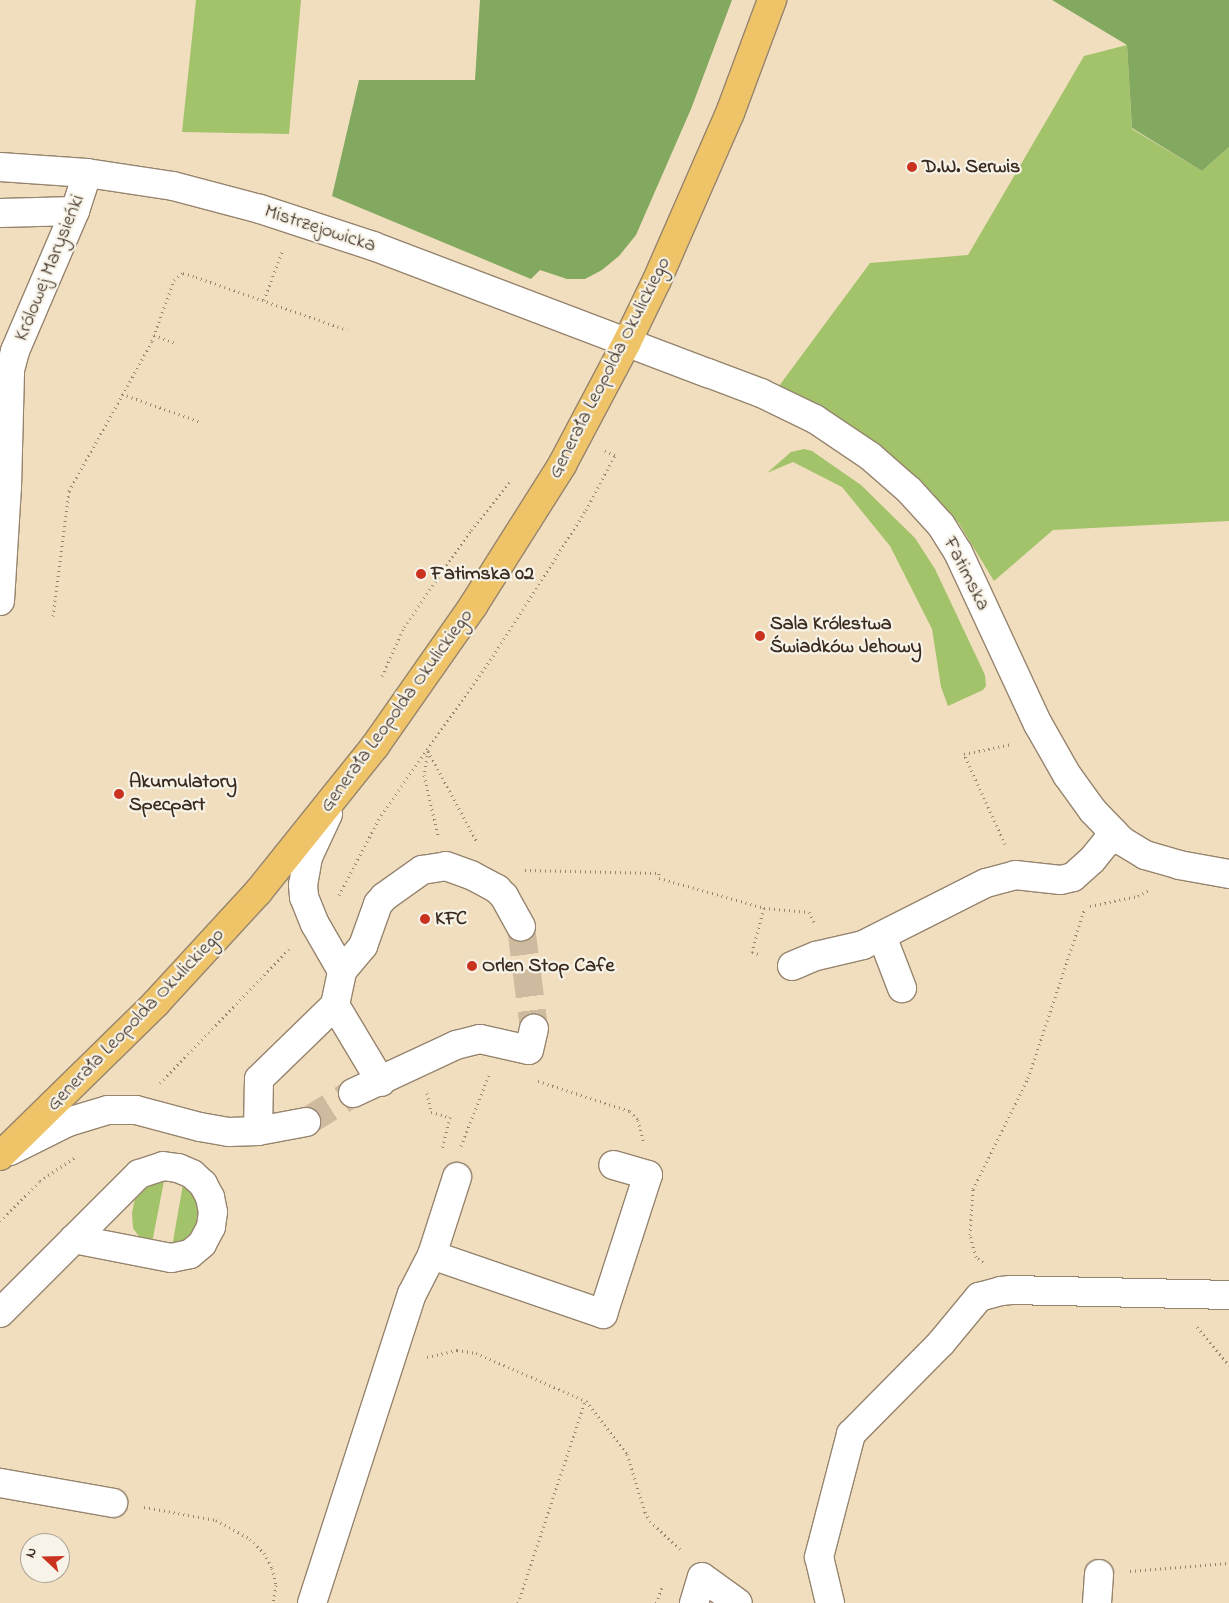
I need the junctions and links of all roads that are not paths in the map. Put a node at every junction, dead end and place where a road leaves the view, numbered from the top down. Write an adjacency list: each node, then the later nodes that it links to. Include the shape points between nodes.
1 (772, 0): 6 (main road, Generała Leopolda Okulickiego, via 730,113)
2 (0, 166): 3 (street, Mistrzejowicka)
3 (87, 173): 4 (street, Królowej Marysieńki); 6 (street, Mistrzejowicka, via 183,188 260,209 373,246)
4 (75, 211): 5 (street); 7 (street, Królowej Marysieńki, via 15,351 10,370)
5 (0, 213)
6 (627, 342): 8 (main road, Generała Leopolda Okulickiego, via 562,465 507,555 414,693); 9 (street, Fatimska, via 795,409 858,447 909,490 940,525 958,552 1056,756 1093,812)
7 (0, 601)
8 (338, 796): 14 (street, via 314,840 303,885 304,897 315,924); 22 (main road, Generała Leopolda Okulickiego, via 212,944)
9 (1114, 833): 10 (street, Fatimska, via 1133,848 1160,860); 12 (street, via 1073,877 1061,880 1015,875 986,883)
10 (1229, 874)
11 (521, 927): 14 (street, via 504,896 472,875 446,866 422,870 384,896 374,912 363,946)
12 (882, 936): 13 (street, via 863,945 816,956); 15 (street)
13 (792, 966)
14 (342, 971): 16 (street)
15 (902, 988)
16 (335, 1005): 18 (street); 21 (street, via 259,1079)
17 (534, 1029): 18 (street, via 529,1050 480,1039 456,1045)
18 (381, 1082): 19 (street)
19 (353, 1093)
20 (306, 1122): 21 (street)
21 (258, 1131): 22 (street, via 214,1130 136,1110 108,1110 68,1122)
22 (0, 1156)
23 (613, 1164): 26 (street, via 648,1175 603,1314)
24 (457, 1177): 26 (street)
25 (74, 1239): 25 (street, via 136,1178 153,1168 173,1167 192,1174 206,1188 212,1202 213,1217 207,1236 190,1254 180,1258); 28 (street)
26 (432, 1255): 32 (street, via 412,1294)
27 (1229, 1295): 35 (street, via 1011,1290 979,1297 942,1343 851,1434 819,1557)
28 (0, 1313)
29 (0, 1483): 30 (street)
30 (113, 1503)
31 (1099, 1574): 36 (street)
32 (312, 1603)
33 (694, 1603): 34 (street, via 702,1577)
34 (738, 1603)
35 (830, 1603)
36 (1097, 1603)

